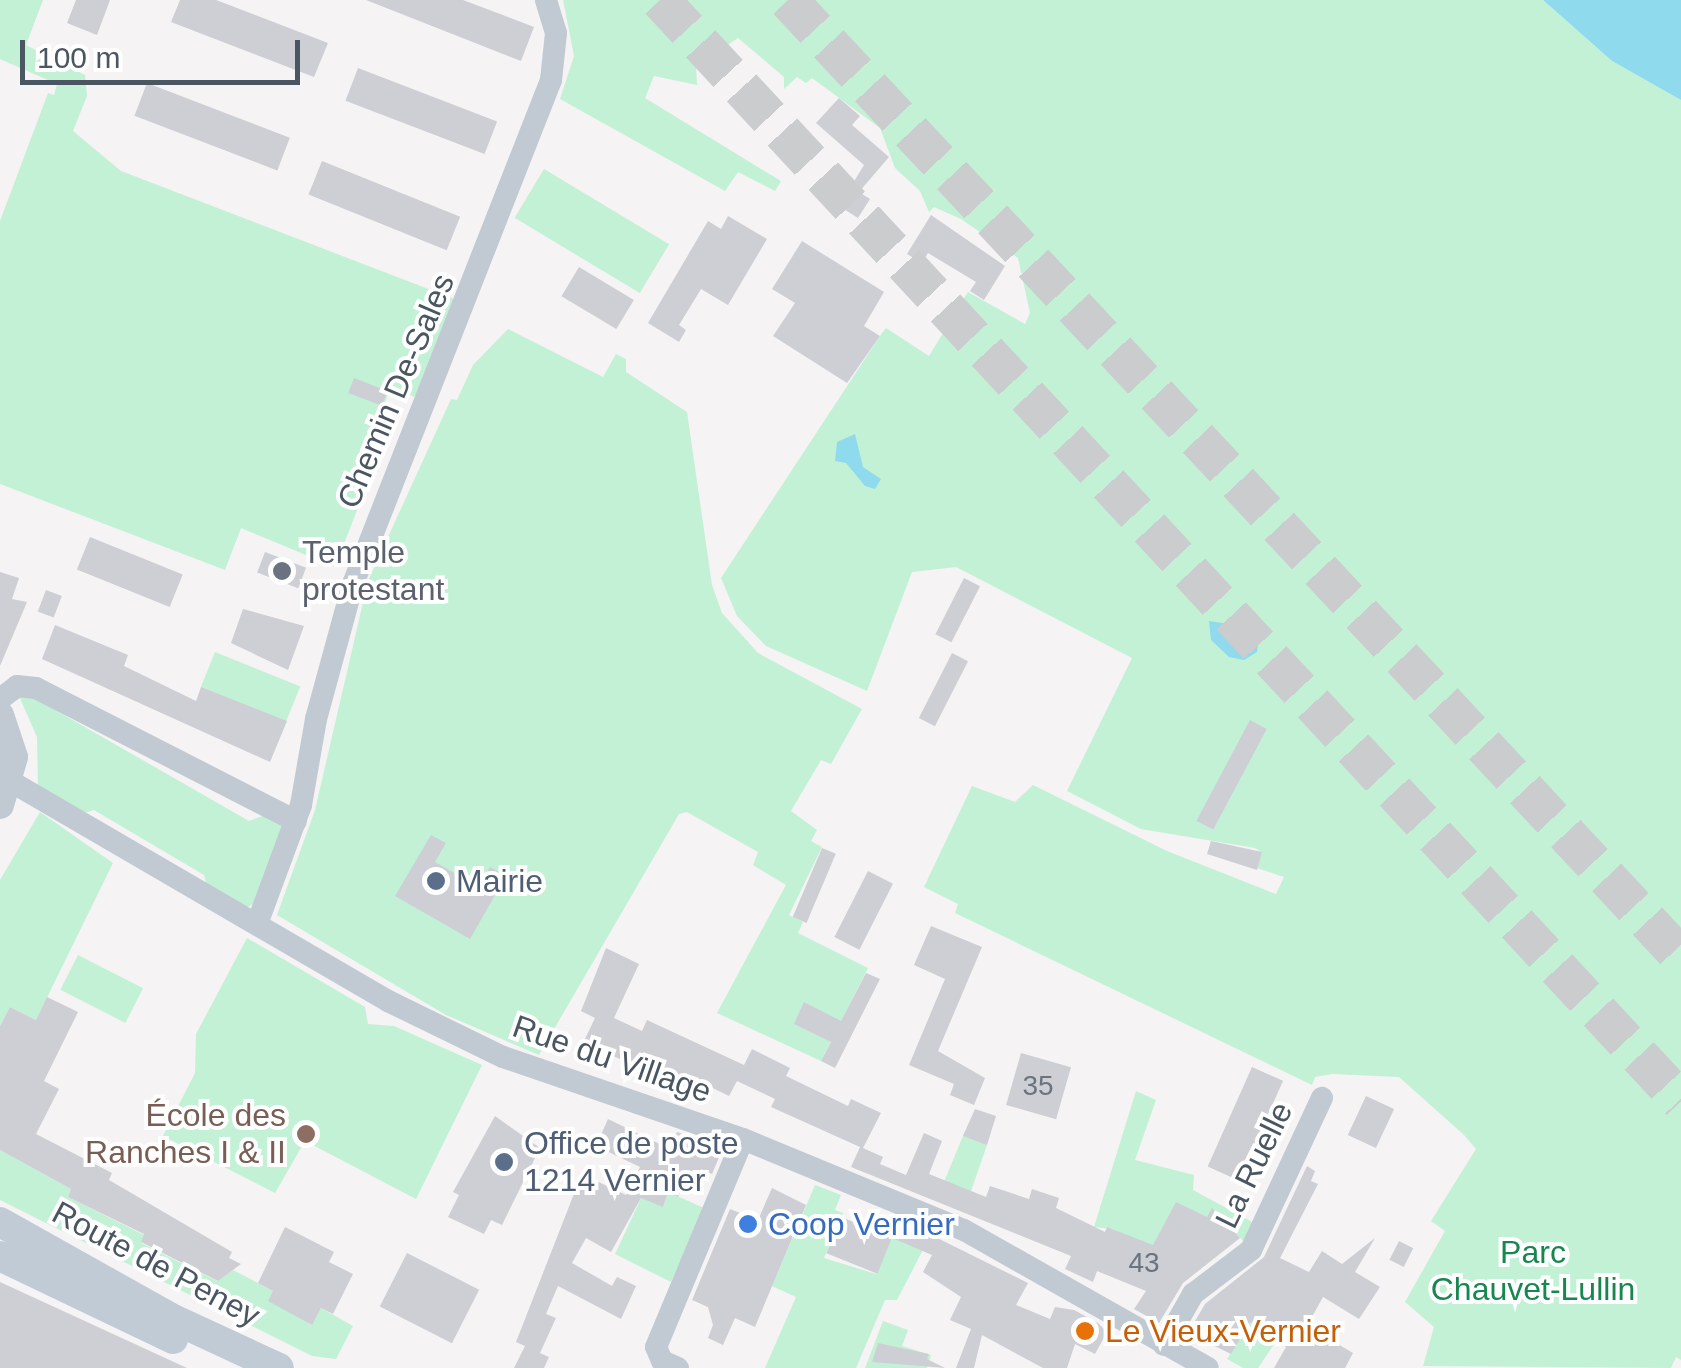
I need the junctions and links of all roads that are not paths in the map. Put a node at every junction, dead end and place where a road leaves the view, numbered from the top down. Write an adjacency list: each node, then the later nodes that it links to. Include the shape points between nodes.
1 (546, 0): 5 (street, Chemin De-Sales, via 556,33 551,80 353,584)
2 (0, 699): 5 (street, via 17,686 36,688)
3 (0, 715): 4 (street, via 12,748)
4 (5, 793): 6 (street, Rue du Village)
5 (296, 820): 6 (street, Chemin De-Sales)
6 (257, 924): 8 (street, Rue du Village, via 388,1002 503,1057)
7 (1322, 1098): 11 (street, La Ruelle, via 1251,1250 1193,1294)
8 (743, 1139): 11 (street, Rue du Village, via 964,1230); 14 (street, via 656,1347 662,1362)
9 (0, 1222): 13 (main road, Route de Peney, via 169,1317)
10 (0, 1256): 12 (main road, Route de Peney)
11 (1164, 1344): 15 (street, Rue du Village)
12 (234, 1368)
13 (279, 1368)
14 (678, 1368)
15 (1208, 1368)

